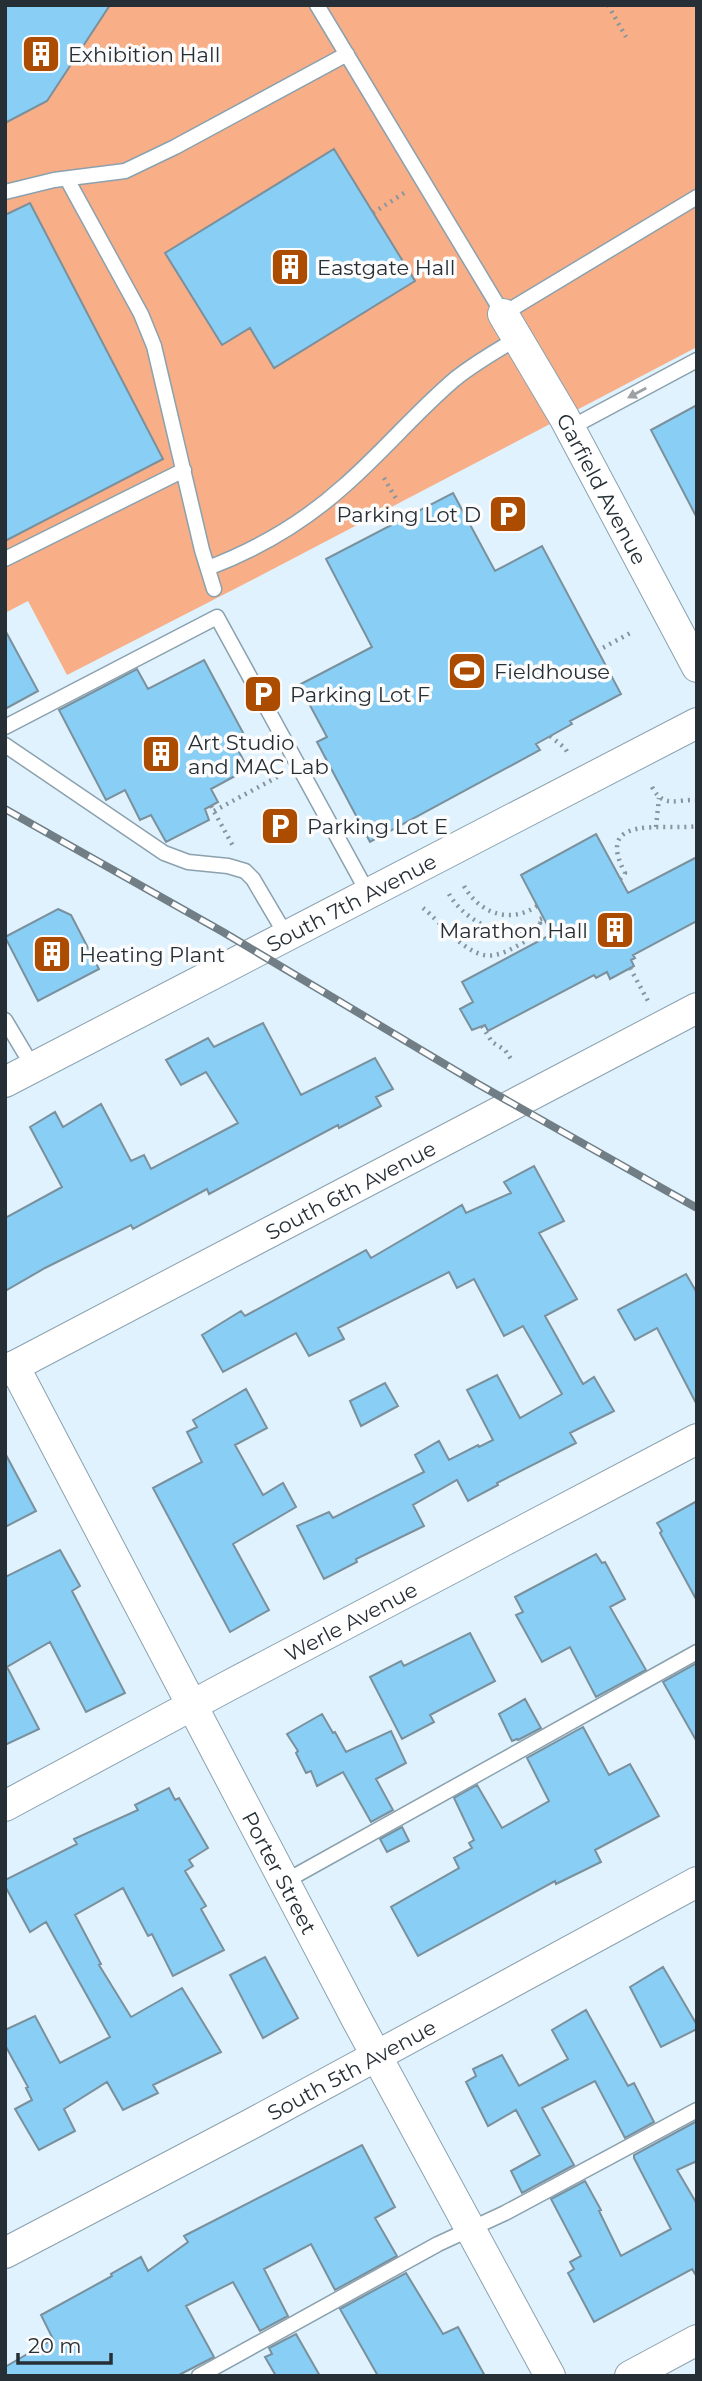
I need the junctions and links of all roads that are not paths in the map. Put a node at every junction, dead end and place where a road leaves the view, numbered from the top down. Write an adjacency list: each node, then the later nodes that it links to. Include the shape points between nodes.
1 (317, 5): 2 (lane)
2 (346, 54): 3 (lane, via 140,164); 6 (lane)
3 (67, 179): 4 (lane); 9 (lane, via 150,335)
4 (5, 192)
5 (697, 197): 6 (lane)
6 (511, 326): 8 (street, Garfield Avenue); 11 (lane, via 477,363 453,380 325,502 258,546)
7 (697, 360): 8 (lane, one-way to 8)
8 (570, 428): 13 (street, Garfield Avenue)
9 (184, 470): 10 (lane); 11 (lane)
10 (5, 559)
11 (208, 568): 12 (lane)
12 (214, 589)
13 (697, 667)
14 (697, 723): 17 (street, South 7th Avenue)
15 (5, 727): 17 (lane, via 217,617)
16 (5, 745): 18 (lane, via 164,853 245,872)
17 (368, 892): 18 (street, South 7th Avenue)
18 (286, 935): 21 (street, South 7th Avenue)
19 (697, 1008): 23 (street, South 6th Avenue)
20 (5, 1020): 21 (lane)
21 (33, 1067): 22 (street, South 7th Avenue)
22 (5, 1082)
23 (10, 1369): 26 (street, Porter Street)
24 (697, 1439): 26 (street, Werle Avenue)
25 (697, 1652): 28 (lane)
26 (192, 1704): 27 (street, Werle Avenue); 28 (street, Porter Street)
27 (5, 1806)
28 (284, 1882): 30 (street, Porter Street)
29 (697, 1882): 30 (street, South 5th Avenue)
30 (376, 2056): 32 (street, Porter Street); 33 (street, South 5th Avenue)
31 (697, 2110): 32 (lane)
32 (470, 2228): 35 (lane); 36 (street, Porter Street)
33 (5, 2253)
34 (697, 2340): 37 (street)
35 (199, 2376)
36 (550, 2376)
37 (630, 2376)

